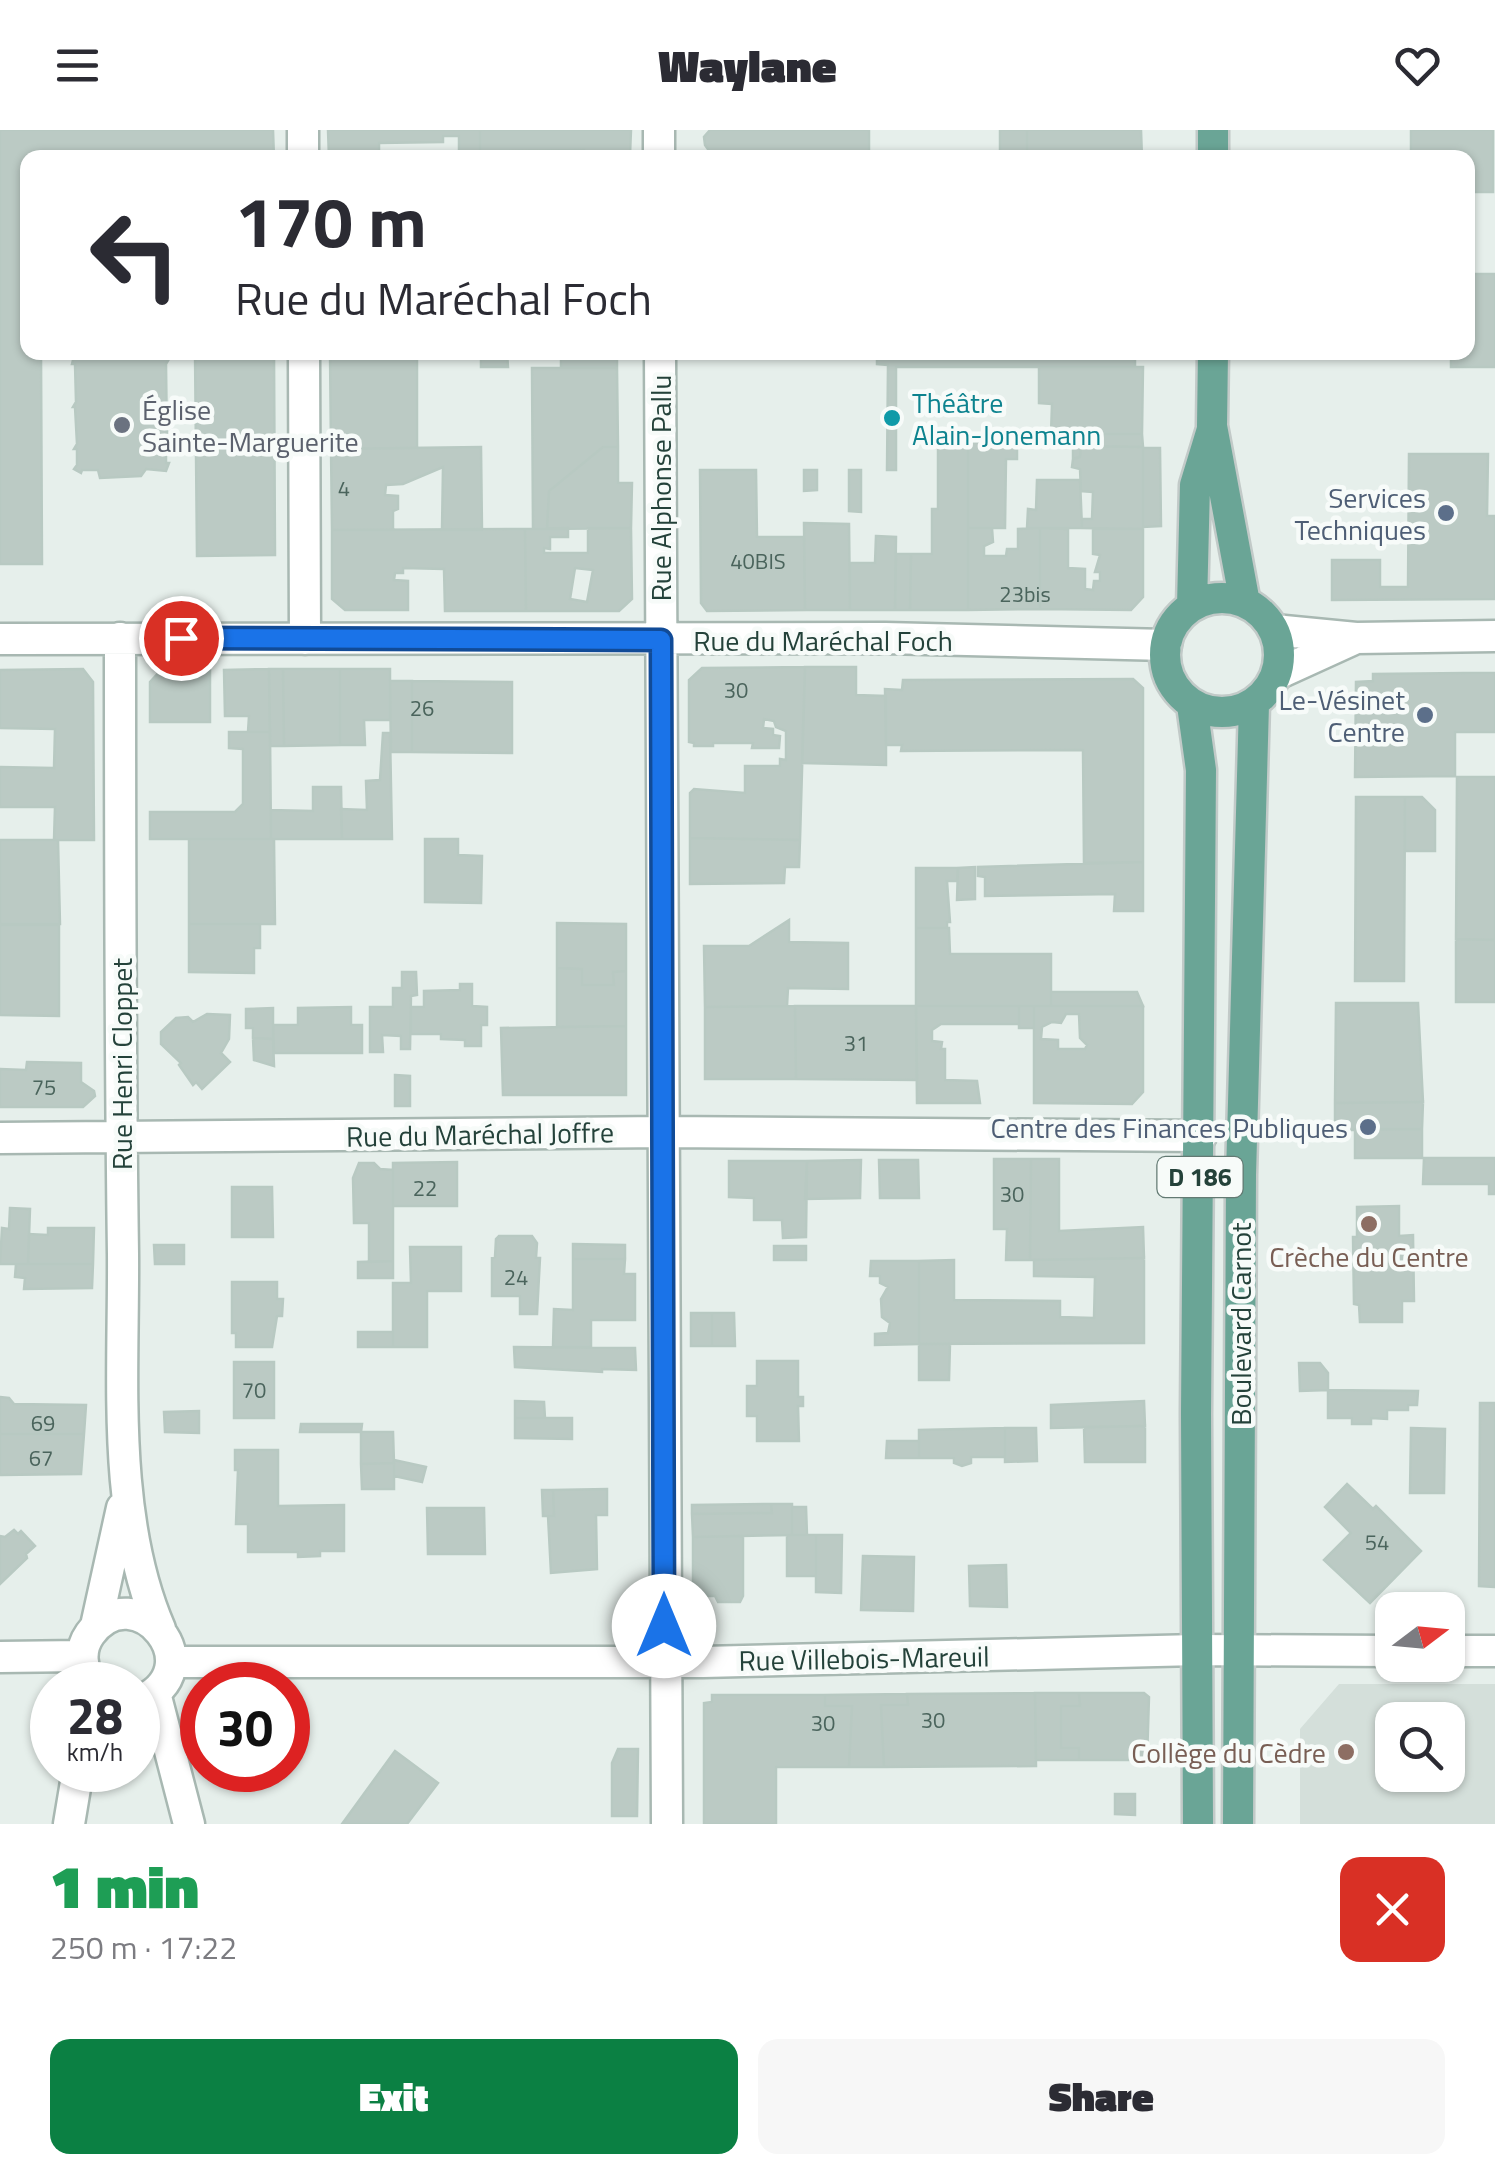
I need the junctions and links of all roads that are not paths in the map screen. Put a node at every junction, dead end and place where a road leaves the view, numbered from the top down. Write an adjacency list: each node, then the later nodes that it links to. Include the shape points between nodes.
1 (304, 360): 12 (street)
2 (660, 360): 13 (street, Rue Alphonse Pallu)
3 (1213, 360): 4 (main road)
4 (1212, 426): 5 (main road); 6 (main road, via 1195,485)
5 (1246, 602): 6 (main road, via 1209,599); 7 (main road)
6 (1192, 606): 14 (main road)
7 (1274, 630): 10 (street); 15 (main road)
8 (1495, 636): 10 (street)
9 (120, 638): 11 (street, Rue du Maréchal Foch); 12 (street, Rue du Maréchal Foch); 21 (street, Rue Henri Cloppet)
10 (1356, 638): 15 (street)
11 (0, 639)
12 (305, 639): 13 (street, Rue du Maréchal Foch)
13 (661, 640): 14 (street, Rue du Maréchal Foch); 18 (street, Rue Alphonse Pallu)
14 (1166, 645): 17 (main road, via 1167,672)
15 (1277, 674): 16 (main road)
16 (1254, 704): 17 (main road, via 1234,712); 25 (main road, Boulevard Carnot / D 186, via 1241,1155)
17 (1192, 705): 19 (main road, Boulevard Carnot / D 186, via 1201,770)
18 (664, 1132): 19 (street, Rue du Maréchal Joffre); 21 (street, Rue du Maréchal Joffre); 34 (street, Rue Alphonse Pallu)
19 (1201, 1136): 26 (main road, Boulevard Carnot / D 186)
20 (0, 1138): 21 (street, Rue du Maréchal Joffre)
21 (121, 1138): 22 (street, Rue Henri Cloppet)
22 (126, 1490): 23 (street, Rue Henri Cloppet); 24 (street, Rue Henri Cloppet, via 143,1581)
23 (96, 1626): 24 (street, via 129,1614); 32 (street, Rue Henri Cloppet, via 86,1640)
24 (160, 1628): 33 (street, Rue Henri Cloppet)
25 (1238, 1649): 26 (street, Rue Villebois-Mareuil); 27 (street); 42 (main road, Boulevard Carnot / D 186)
26 (1197, 1650): 34 (street, Rue Villebois-Mareuil); 41 (main road, Boulevard Carnot / D 186)
27 (1375, 1651)
28 (1465, 1651): 29 (street)
29 (1495, 1651)
30 (0, 1657): 31 (street)
31 (31, 1662)
32 (86, 1662)
33 (171, 1662): 34 (street, Rue Villebois-Mareuil); 35 (street)
34 (666, 1663): 40 (street, Rue Alphonse Pallu)
35 (160, 1685)
36 (160, 1739): 39 (street)
37 (74, 1792): 38 (street)
38 (69, 1824)
39 (189, 1824)
40 (666, 1824)
41 (1198, 1824)
42 (1238, 1824)

